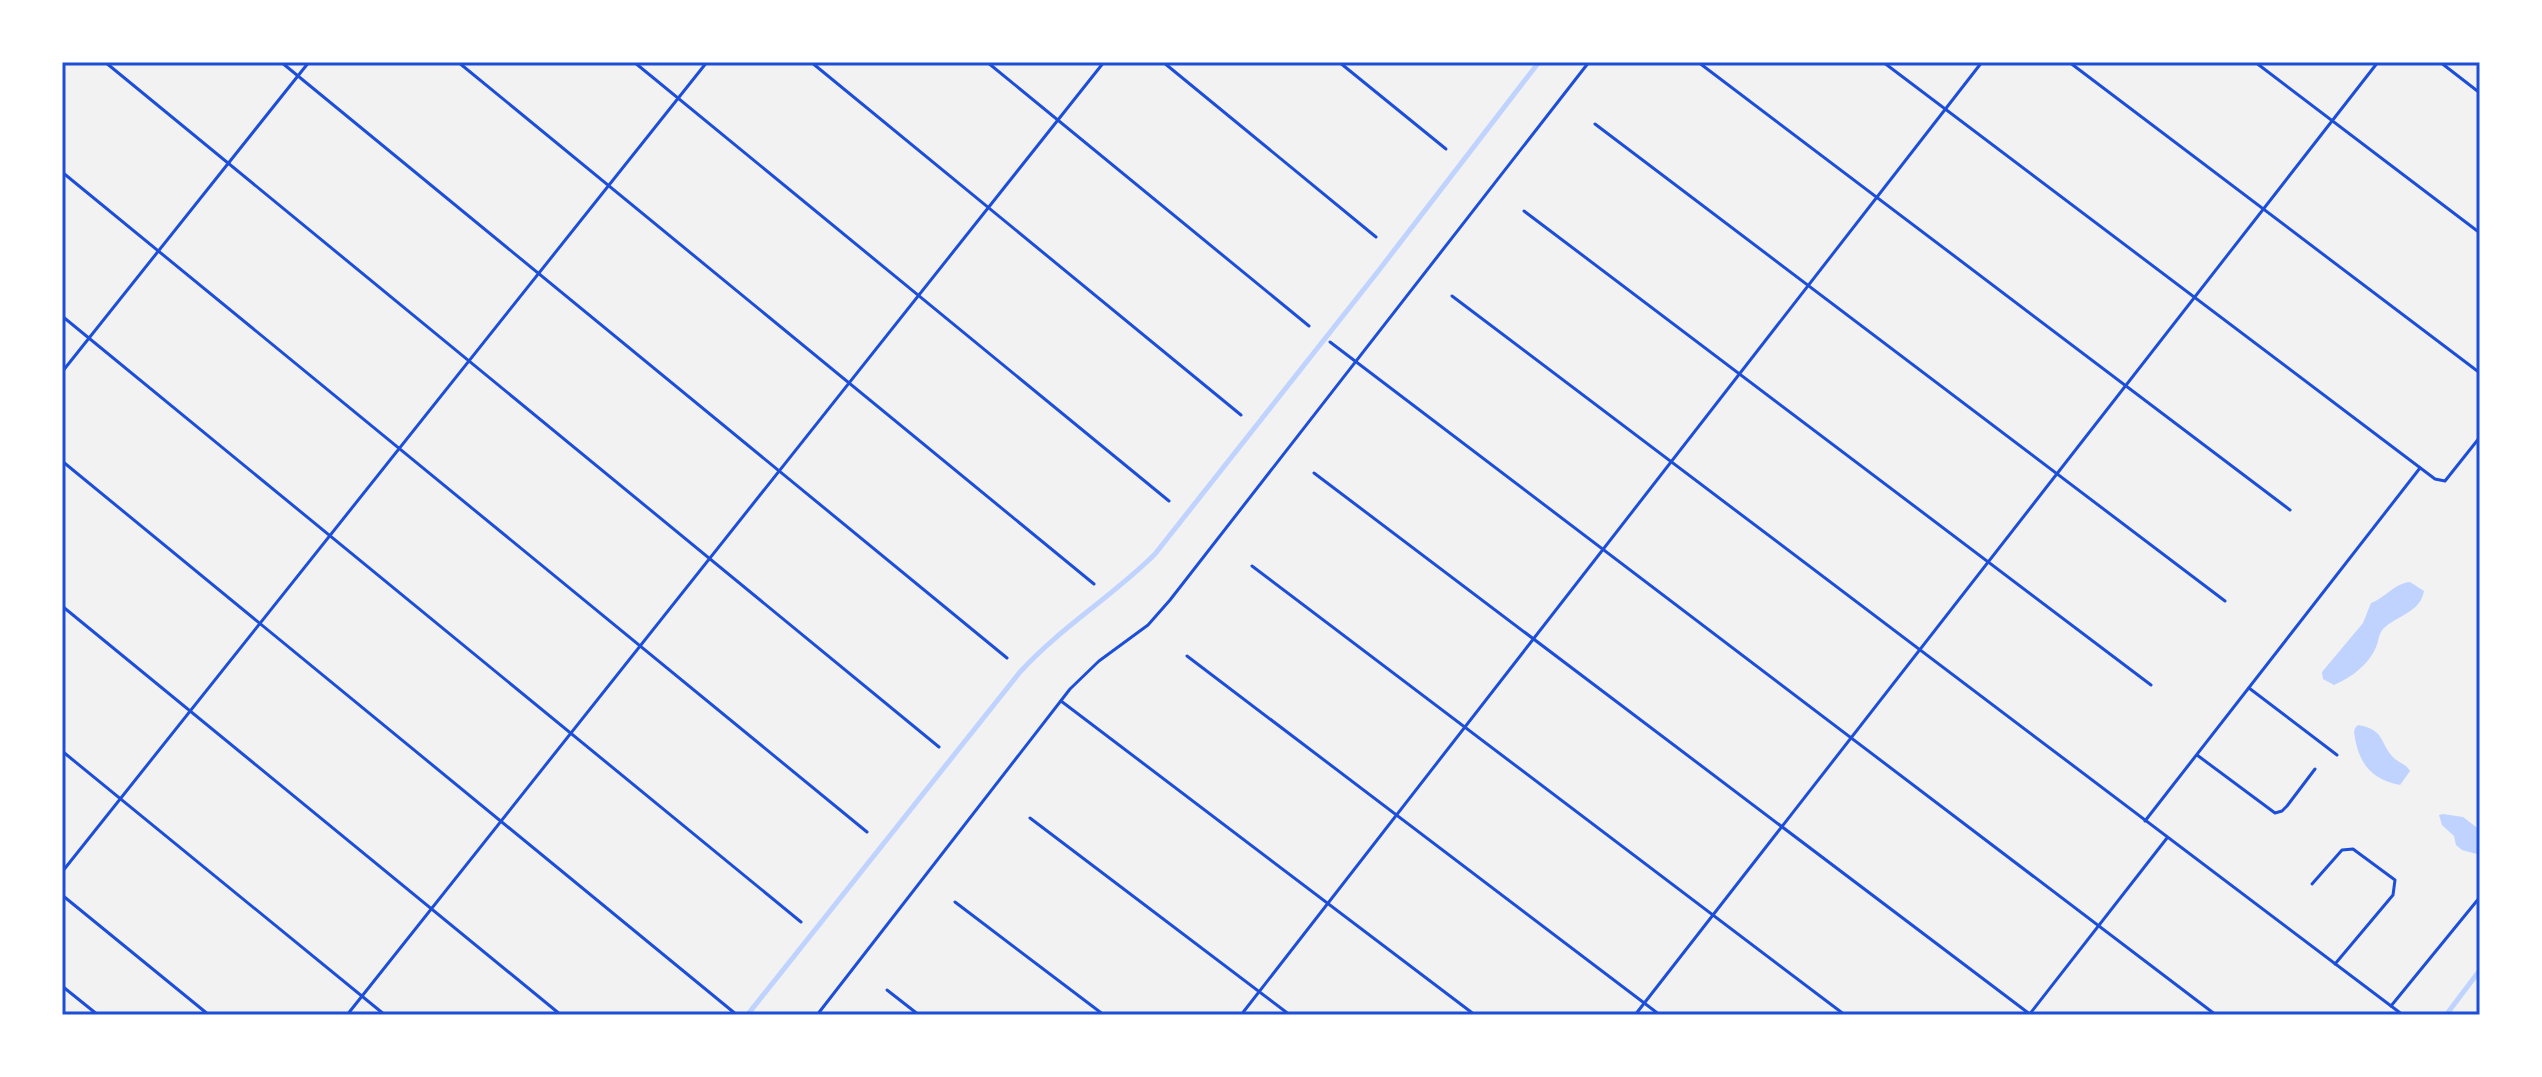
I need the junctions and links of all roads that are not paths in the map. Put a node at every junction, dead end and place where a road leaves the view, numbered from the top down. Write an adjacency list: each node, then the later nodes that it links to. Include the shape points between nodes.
1 (105, 62): 28 (street)
2 (281, 62): 20 (street)
3 (309, 62): 20 (street)
4 (458, 62): 30 (street)
5 (634, 62): 22 (street)
6 (707, 62): 22 (street)
7 (811, 62): 32 (street)
8 (987, 62): 24 (street)
9 (1104, 62): 24 (street)
10 (1163, 62): 36 (street)
11 (1339, 62): 27 (street)
12 (1589, 62): 48 (street)
13 (1698, 62): 31 (street)
14 (1883, 62): 23 (street)
15 (1982, 62): 23 (street)
16 (2069, 62): 33 (street)
17 (2255, 62): 25 (street)
18 (2378, 62): 25 (street)
19 (2440, 62): 21 (street)
20 (298, 76): 28 (street); 38 (street)
21 (2480, 93)
22 (678, 98): 30 (street); 40 (street)
23 (1945, 109): 31 (street); 42 (street)
24 (1058, 120): 32 (street); 44 (street)
25 (2332, 121): 33 (street); 35 (street)
26 (1595, 124): 39 (street)
27 (1446, 149)
28 (228, 163): 37 (street); 47 (street)
29 (62, 172): 37 (street)
30 (609, 186): 38 (street); 52 (street)
31 (1877, 197): 39 (street); 53 (street)
32 (989, 208): 40 (street); 54 (street)
33 (2263, 209): 42 (street); 50 (street)
34 (1524, 211): 51 (street)
35 (2480, 233)
36 (1376, 237)
37 (158, 251): 45 (street); 56 (street)
38 (539, 273): 47 (street); 60 (street)
39 (1808, 286): 51 (street); 62 (street)
40 (919, 295): 52 (street); 63 (street)
41 (1452, 296): 58 (street)
42 (2194, 297): 53 (street); 59 (street)
43 (62, 316): 45 (street)
44 (1309, 326)
45 (89, 338): 49 (street); 65 (street)
46 (1330, 342): 48 (street)
47 (469, 361): 56 (street); 67 (street)
48 (1354, 362): 66 (street); 81 (street, via 1155,618 1088,670)
49 (62, 372)
50 (2480, 373)
51 (1739, 374): 58 (street); 68 (street)
52 (849, 383): 60 (street); 70 (street)
53 (2125, 385): 62 (street); 64 (street)
54 (1241, 415)
55 (2480, 437): 59 (street, via 2445,481)
56 (399, 449): 65 (street); 75 (street)
57 (62, 461): 73 (street)
58 (1671, 462): 66 (street); 76 (street)
59 (2420, 468): 80 (street)
60 (780, 470): 67 (street); 78 (street)
61 (1314, 473): 74 (street)
62 (2056, 473): 68 (street); 71 (street)
63 (1169, 501)
64 (2290, 510)
65 (330, 536): 73 (street); 84 (street)
66 (1602, 550): 74 (street); 85 (street)
67 (710, 558): 75 (street); 86 (street)
68 (1988, 561): 76 (street); 79 (street)
69 (1252, 566): 83 (street)
70 (1094, 584)
71 (2225, 601)
72 (62, 606): 82 (street)
73 (260, 624): 82 (street); 94 (street)
74 (1533, 638): 83 (street); 96 (street)
75 (641, 646): 84 (street); 97 (street)
76 (1919, 649): 85 (street); 95 (street)
77 (1187, 656): 92 (street)
78 (1007, 658)
79 (2151, 685)
80 (2249, 688): 88 (street); 89 (street)
81 (1060, 700): 104 (street); 122 (street)
82 (190, 711): 91 (street); 105 (street)
83 (1465, 726): 92 (street); 106 (street)
84 (571, 733): 94 (street); 107 (street)
85 (1850, 738): 96 (street); 108 (street)
86 (939, 747)
87 (62, 751): 91 (street)
88 (2197, 755): 90 (street, via 2275,813 2287,806); 95 (street)
89 (2337, 755)
90 (2315, 769)
91 (121, 798): 99 (street); 113 (street)
92 (1396, 815): 104 (street); 114 (street)
93 (1030, 818): 112 (street)
94 (501, 821): 105 (street); 121 (street)
95 (2145, 821): 98 (street)
96 (1782, 826): 106 (street); 131 (street)
97 (867, 832)
98 (2167, 838): 108 (street); 109 (street)
99 (62, 872)
100 (2312, 884): 109 (street, via 2342,850 2353,849 2395,880 2393,895)
101 (62, 895): 117 (street)
102 (2480, 897): 115 (street)
103 (955, 902): 124 (street)
104 (1328, 903): 112 (street); 127 (street)
105 (431, 908): 113 (street); 120 (street)
106 (1713, 915): 114 (street); 130 (street)
107 (801, 922)
108 (2098, 926): 131 (street); 132 (street)
109 (2335, 964): 115 (street)
110 (62, 986): 116 (street)
111 (887, 990): 123 (street)
112 (1259, 992): 125 (street); 126 (street)
113 (362, 996): 118 (street); 119 (street)
114 (1644, 1003): 128 (street); 129 (street)
115 (2391, 1006): 133 (street)
116 (98, 1015)
117 (209, 1015)
118 (347, 1015)
119 (385, 1015)
120 (561, 1015)
121 (737, 1015)
122 (817, 1015)
123 (919, 1015)
124 (1104, 1015)
125 (1241, 1015)
126 (1290, 1015)
127 (1475, 1015)
128 (1635, 1015)
129 (1660, 1015)
130 (1845, 1015)
131 (2030, 1015)
132 (2216, 1015)
133 (2403, 1015)

